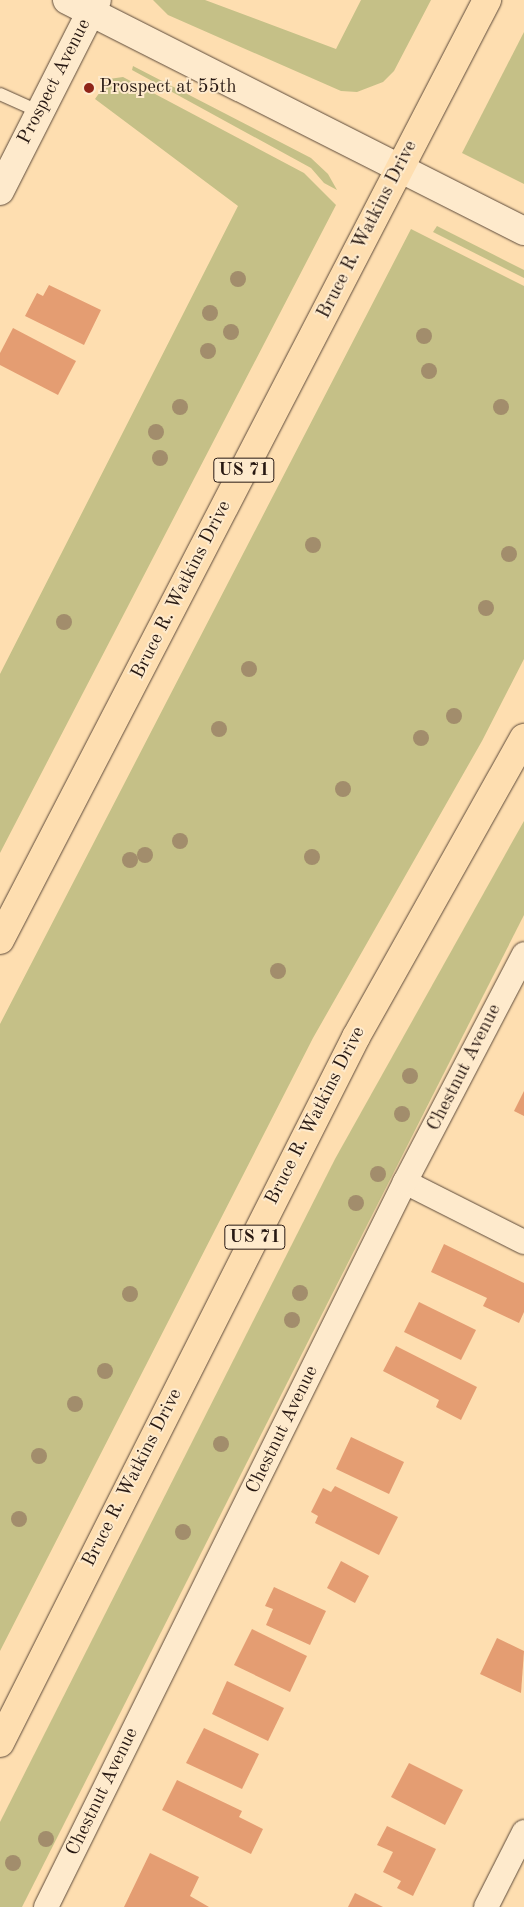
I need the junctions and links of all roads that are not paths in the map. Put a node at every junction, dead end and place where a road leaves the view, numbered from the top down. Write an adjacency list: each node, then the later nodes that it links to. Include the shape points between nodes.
1 (487, 0): 5 (highway, Bruce R. Watkins Drive / US 71)
2 (85, 4): 4 (main road, Prospect Avenue); 5 (main road)
3 (0, 94): 4 (lane)
4 (40, 112): 6 (main road, Prospect Avenue)
5 (400, 169): 7 (main road); 9 (highway, Bruce R. Watkins Drive / US 71)
6 (0, 191)
7 (524, 231)
8 (524, 738): 13 (highway, Bruce R. Watkins Drive / US 71, via 356,1037)
9 (0, 940)
10 (524, 954): 11 (street, Chestnut Avenue)
11 (405, 1182): 12 (street); 15 (street, Chestnut Avenue)
12 (524, 1242)
13 (0, 1743)
14 (524, 1832): 16 (street)
15 (46, 1907)
16 (486, 1907)

